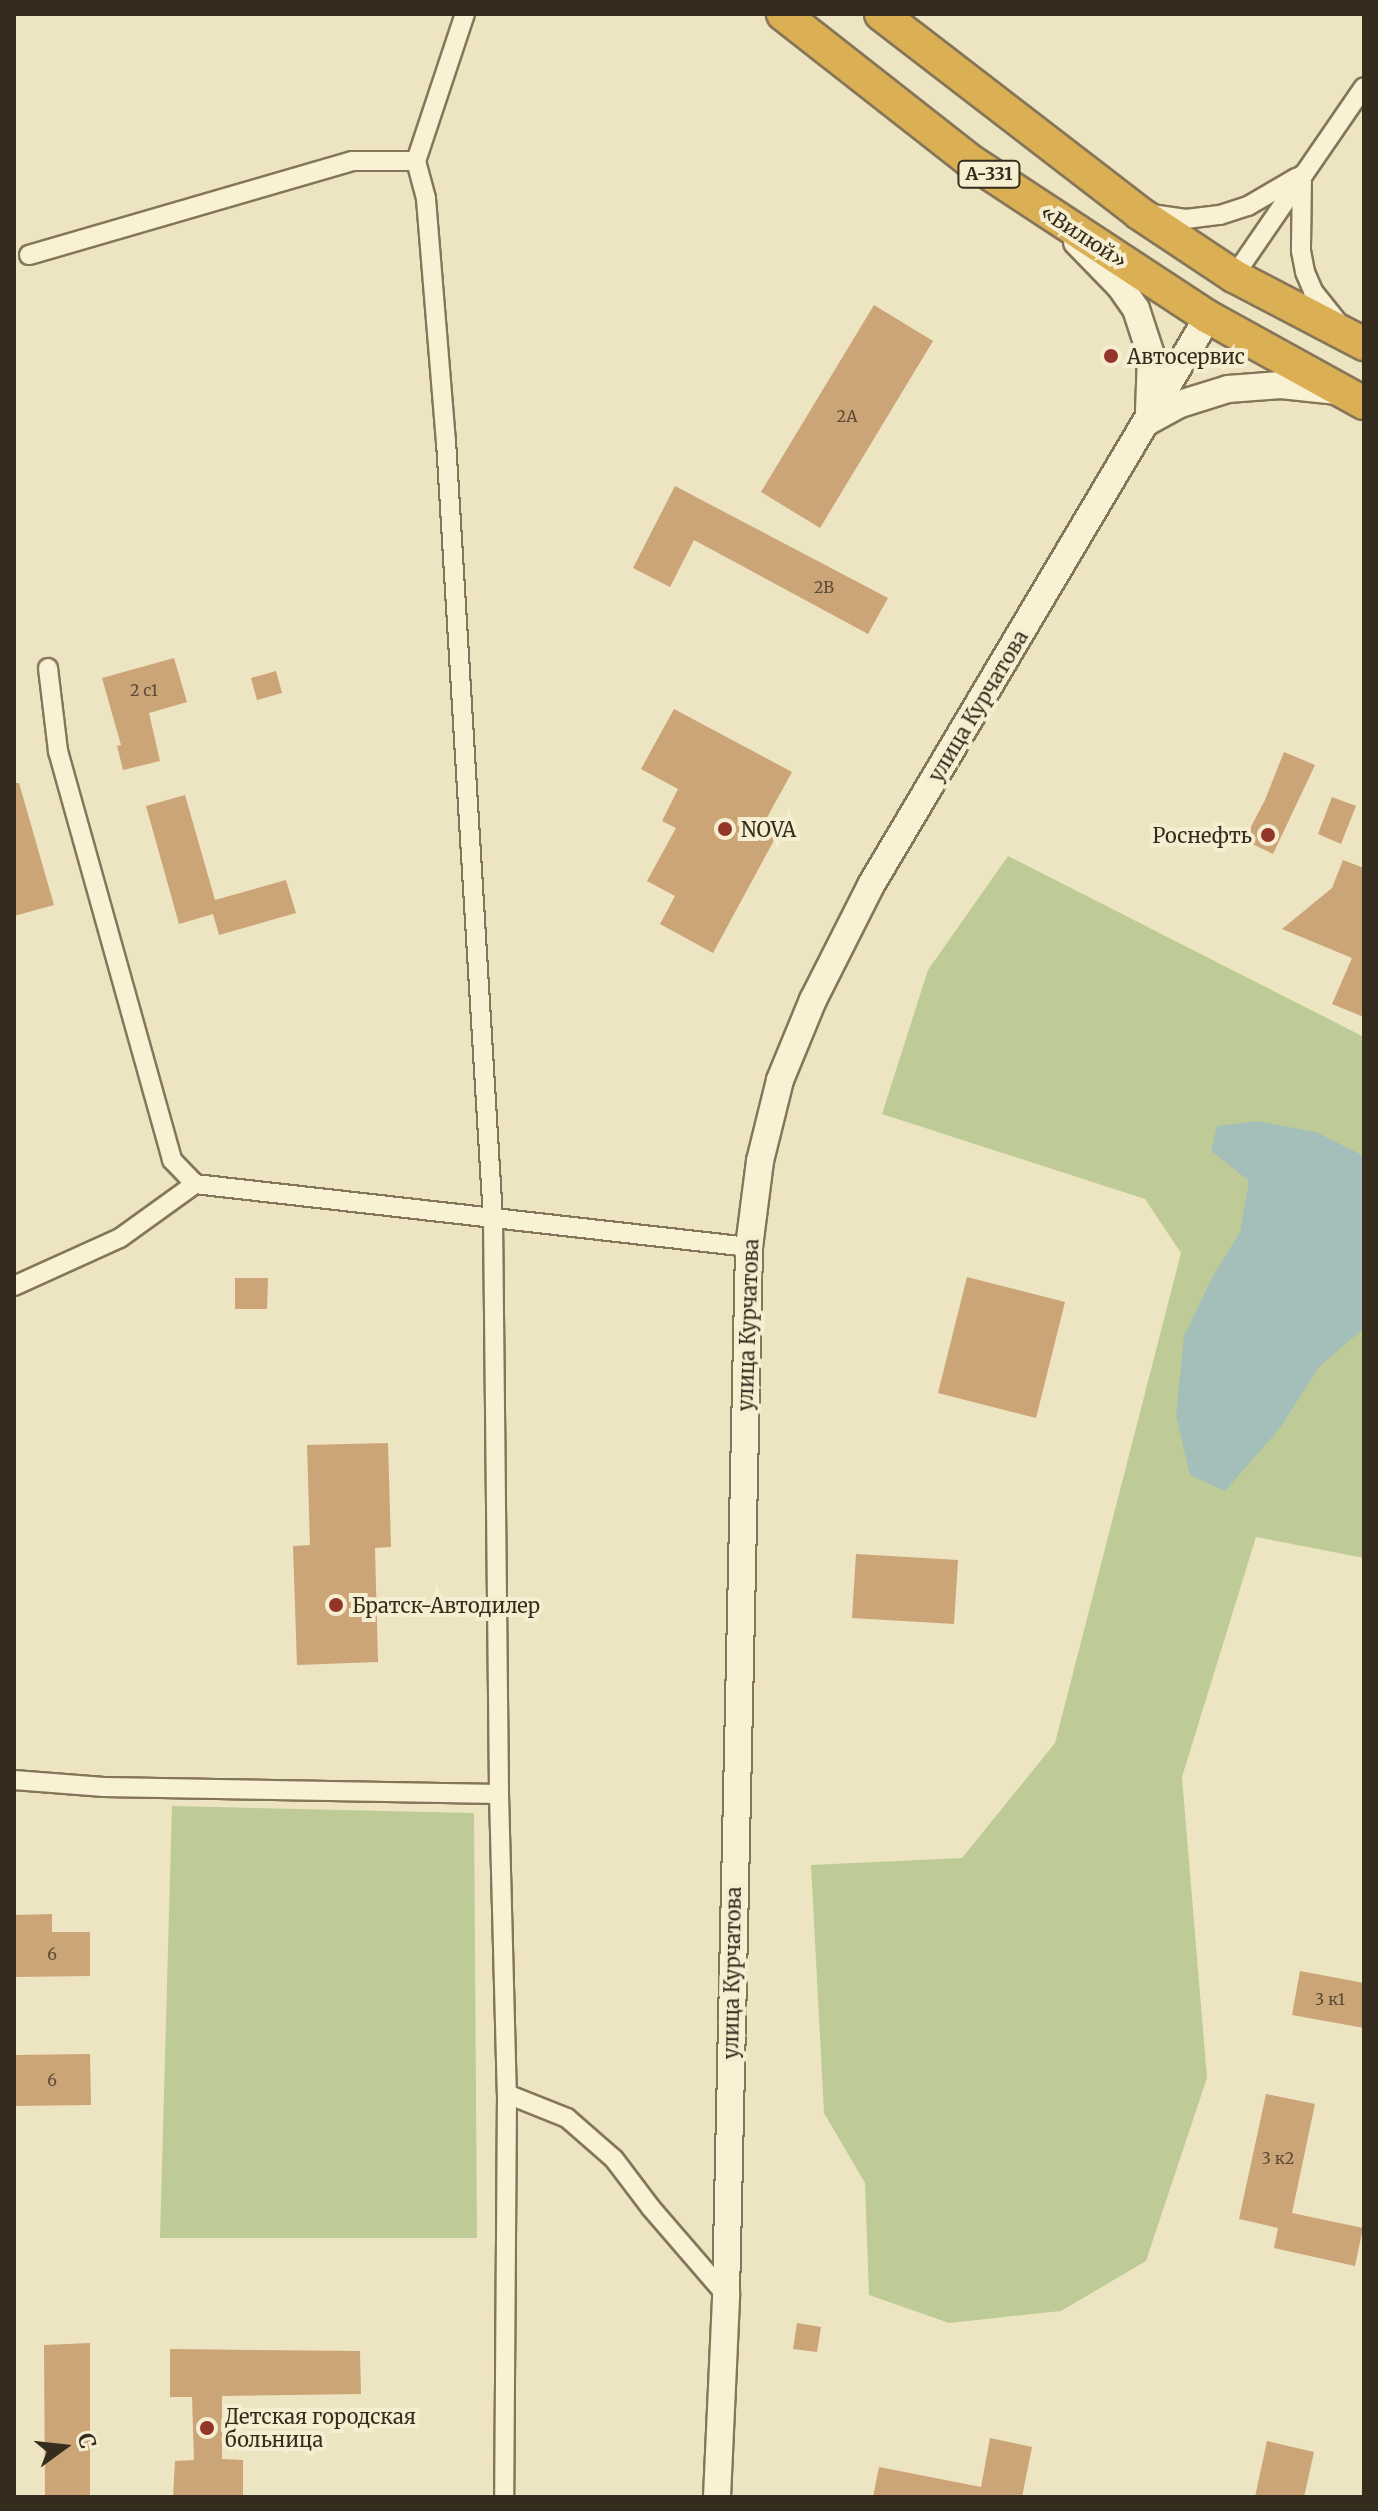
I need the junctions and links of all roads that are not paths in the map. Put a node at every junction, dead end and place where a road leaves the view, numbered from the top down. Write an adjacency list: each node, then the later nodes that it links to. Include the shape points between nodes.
1 (465, 14): 5 (street)
2 (783, 14): 7 (highway, «Вилюй» / А-331, via 969,160)
3 (881, 14): 8 (highway, А-331)
4 (1364, 87): 6 (street)
5 (416, 161): 9 (street, via 352,161); 17 (street, via 426,199 446,441)
6 (1302, 175): 8 (street, via 1248,206 1220,215 1186,219); 10 (street); 12 (street, via 1305,272 1313,291)
7 (1048, 212): 11 (highway, «Вилюй» / А-331); 14 (main road, via 1136,309 1151,355)
8 (1139, 213): 10 (highway, А-331)
9 (29, 255)
10 (1234, 276): 11 (highway, улица Курчатова); 12 (highway, А-331)
11 (1208, 317): 13 (highway, «Вилюй» / А-331); 14 (main road, улица Курчатова)
12 (1357, 340)
13 (1352, 397): 14 (main road, via 1281,385 1228,389 1180,404)
14 (1149, 421): 18 (main road, улица Курчатова, via 897,839 813,1000 780,1080 760,1161)
15 (48, 668): 16 (street, via 58,751 172,1160)
16 (195, 1184): 17 (street); 19 (street, via 120,1238)
17 (493, 1218): 18 (street); 21 (street)
18 (749, 1247): 23 (main road, улица Курчатова)
19 (14, 1286)
20 (14, 1780): 21 (street, via 104,1787)
21 (499, 1794): 22 (street)
22 (507, 2094): 23 (street, via 567,2118 614,2159); 24 (street)
23 (726, 2295): 25 (main road, улица Курчатова)
24 (504, 2497)
25 (717, 2497)

